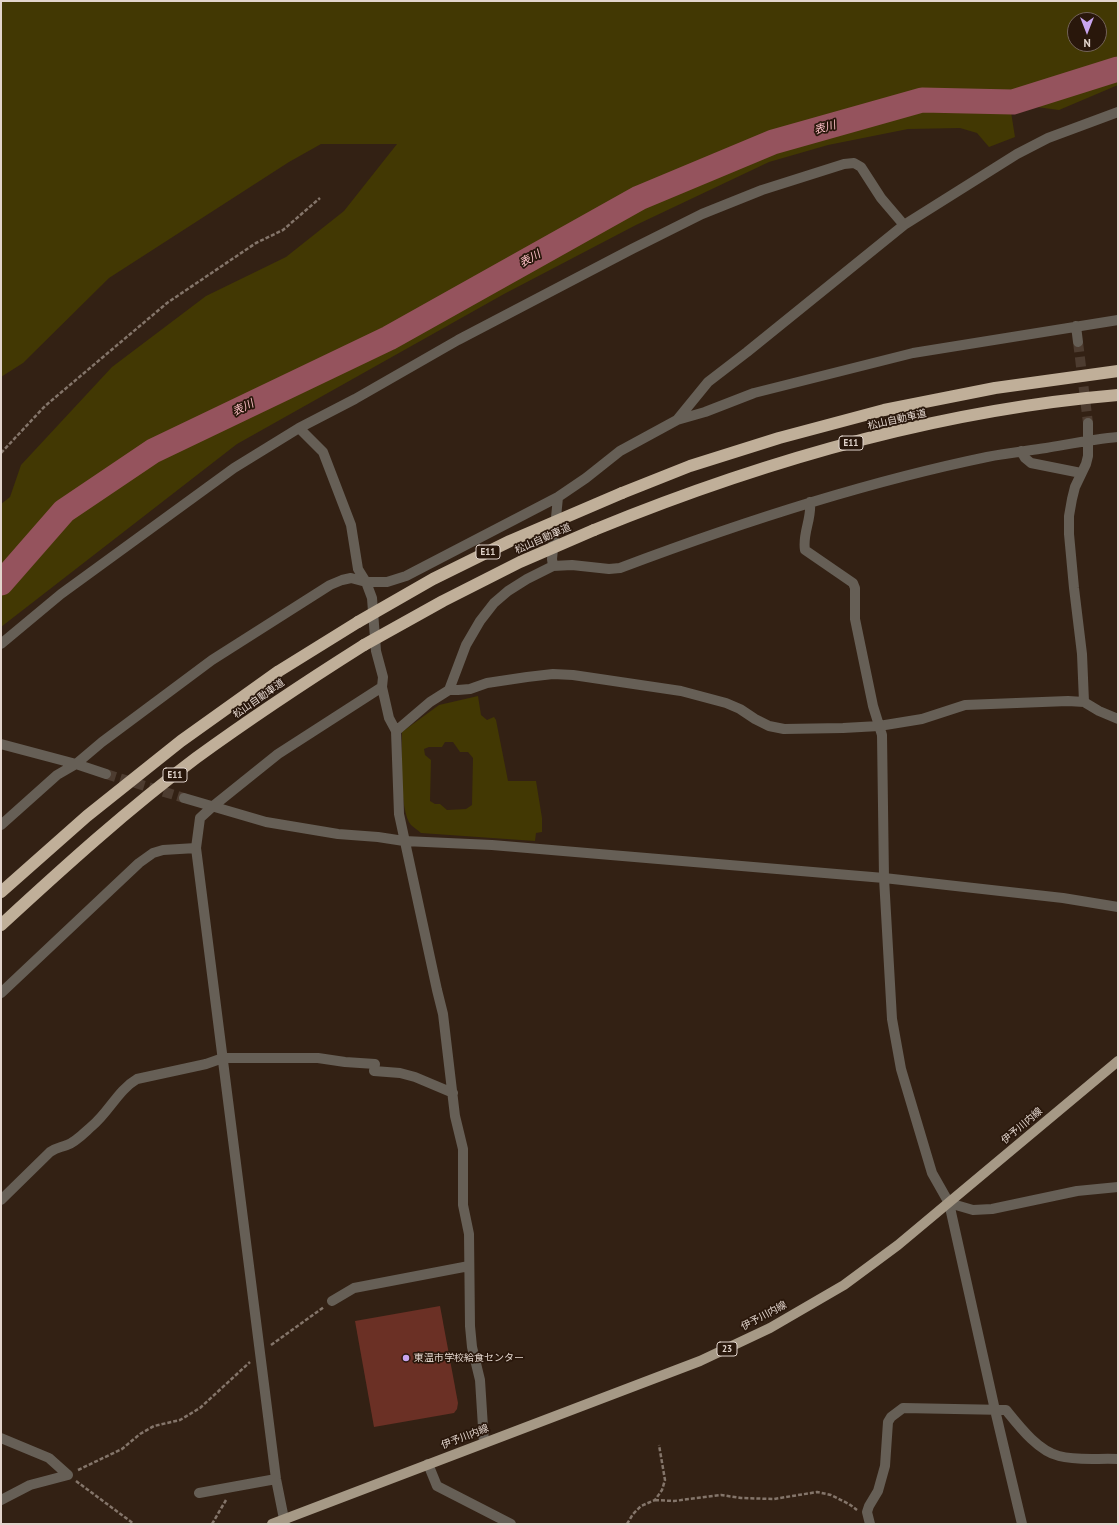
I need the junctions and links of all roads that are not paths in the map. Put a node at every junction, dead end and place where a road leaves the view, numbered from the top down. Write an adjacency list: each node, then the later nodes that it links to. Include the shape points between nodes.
1 (1118, 112): 2 (street, via 1048,138 1017,154)
2 (904, 225): 8 (street, via 708,382); 10 (street, via 881,198 861,167 854,163 762,190 702,214 632,248)
3 (1118, 320): 4 (street)
4 (1076, 326): 5 (street); 8 (street, via 913,353 754,393)
5 (1078, 342)
6 (1118, 371): 35 (highway, 松山自動車道 / E11, bridge, via 995,388 884,410 779,438 690,466 510,541 358,622 279,671 181,741 87,816)
7 (1118, 395): 37 (highway, 松山自動車道 / E11, bridge, via 999,410 891,432 784,461 699,489 520,562 364,645 292,690 196,759 104,833)
8 (677, 420): 15 (street, via 620,451)
9 (1088, 423): 12 (street)
10 (299, 428): 18 (street, via 323,452 351,529 358,569); 19 (street, via 227,473 61,594)
11 (1118, 437): 12 (street)
12 (1089, 440): 13 (street); 14 (street, via 1088,456)
13 (1021, 451): 14 (street, via 1031,463); 16 (street, via 908,476)
14 (1081, 473): 22 (street, via 1072,499 1069,534 1082,654)
15 (558, 497): 17 (street); 18 (street, via 406,576 386,582)
16 (810, 502): 17 (street, via 620,568); 24 (street, via 805,550 852,583 855,588 855,619)
17 (552, 566): 21 (street, via 527,578 494,603 466,645)
18 (366, 582): 20 (street, via 372,598); 27 (street, via 351,578 330,585 212,660)
19 (1, 644)
20 (382, 687): 25 (street, via 389,718); 30 (street, via 278,754)
21 (448, 690): 24 (street, via 470,689 487,683 527,677 573,674 696,695 726,703 769,726 784,729); 25 (street)
22 (1084, 702): 23 (street); 24 (street, via 965,705 922,719)
23 (1118, 719)
24 (879, 726): 34 (street, via 882,735)
25 (396, 730): 32 (street, via 399,814)
26 (1, 744): 27 (street)
27 (76, 764): 28 (street); 31 (street, via 57,775)
28 (106, 774)
29 (184, 798): 30 (street)
30 (212, 807): 32 (street, via 298,828); 33 (street, via 200,818)
31 (1, 824)
32 (404, 841): 34 (street, via 492,845); 41 (street, via 443,1014)
33 (196, 848): 38 (street, via 153,853); 39 (street)
34 (884, 878): 36 (street, via 1063,898); 44 (street, via 892,1019 901,1069 932,1173)
35 (1, 892)
36 (1118, 907)
37 (1, 925)
38 (1, 993)
39 (223, 1058): 41 (street, via 318,1058 375,1064 374,1071 415,1077); 43 (street, via 129,1083 105,1114 92,1126 67,1145 58,1146 50,1152); 52 (street)
40 (1118, 1061): 44 (main road, 伊予川内線 / 23)
41 (453, 1093): 45 (street, via 455,1116 463,1150 463,1205 469,1234)
42 (1118, 1187): 44 (street, via 1077,1191 992,1209 973,1210)
43 (1, 1200)
44 (949, 1203): 47 (street); 49 (main road, 伊予川内線 / 23, via 844,1285 770,1328 700,1361)
45 (469, 1266): 46 (street, via 354,1288); 49 (street, via 470,1326 480,1380)
46 (332, 1301)
47 (995, 1410): 50 (street, via 1006,1410 1038,1444 1058,1456); 58 (street, via 903,1408 896,1411 888,1422 885,1466 878,1491 867,1512); 59 (street)
48 (1, 1438): 54 (street, via 48,1458 68,1475 30,1485)
49 (484, 1443): 51 (main road, 伊予川内線 / 23)
50 (1118, 1459)
51 (428, 1464): 55 (main road, 伊予川内線 / 23); 57 (street, via 438,1486)
52 (276, 1479): 53 (street); 55 (street)
53 (198, 1493)
54 (1, 1500)
55 (284, 1522): 56 (main road, 伊予川内線 / 23)
56 (272, 1524)
57 (511, 1524)
58 (870, 1524)
59 (1022, 1524)

